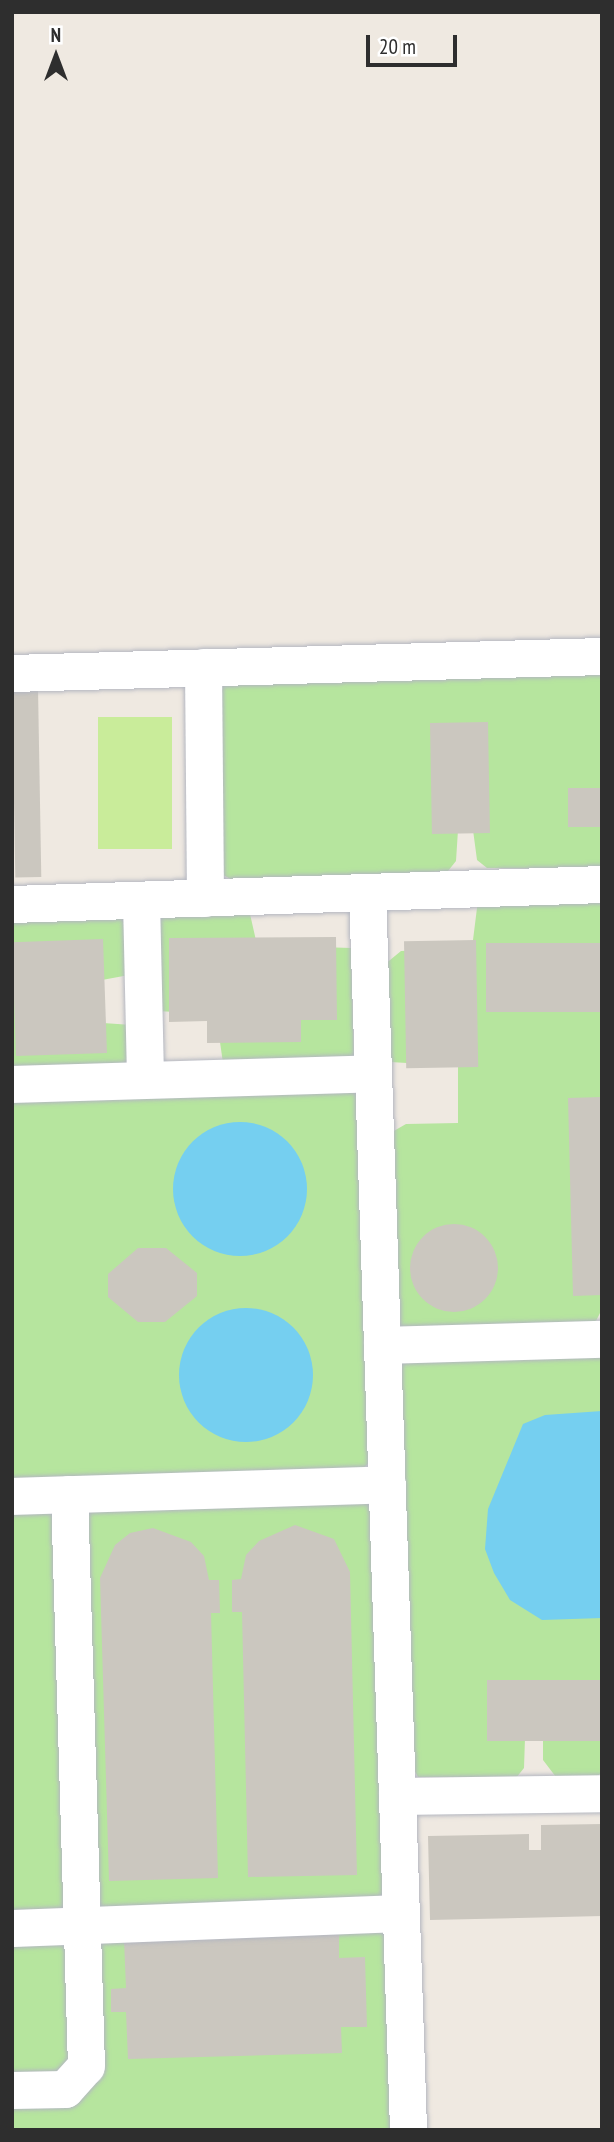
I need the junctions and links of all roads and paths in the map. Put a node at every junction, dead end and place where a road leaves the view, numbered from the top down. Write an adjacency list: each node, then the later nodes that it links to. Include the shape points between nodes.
1 (602, 656): 2 (lane)
2 (203, 667): 3 (lane); 6 (lane)
3 (12, 673)
4 (602, 884): 5 (lane)
5 (367, 892): 6 (lane); 9 (lane)
6 (205, 898): 7 (lane)
7 (141, 900): 8 (lane); 10 (lane)
8 (12, 904)
9 (373, 1073): 10 (lane); 13 (lane)
10 (145, 1079): 11 (lane)
11 (12, 1084)
12 (602, 1339): 13 (lane)
13 (382, 1345): 14 (lane)
14 (387, 1484): 15 (lane); 18 (lane)
15 (69, 1494): 16 (lane); 20 (lane)
16 (12, 1496)
17 (602, 1793): 18 (lane)
18 (397, 1796): 19 (lane)
19 (401, 1913): 20 (lane); 23 (lane)
20 (82, 1925): 21 (lane); 22 (lane, via 86,2066 65,2089)
21 (12, 1928)
22 (12, 2090)
23 (408, 2130)

